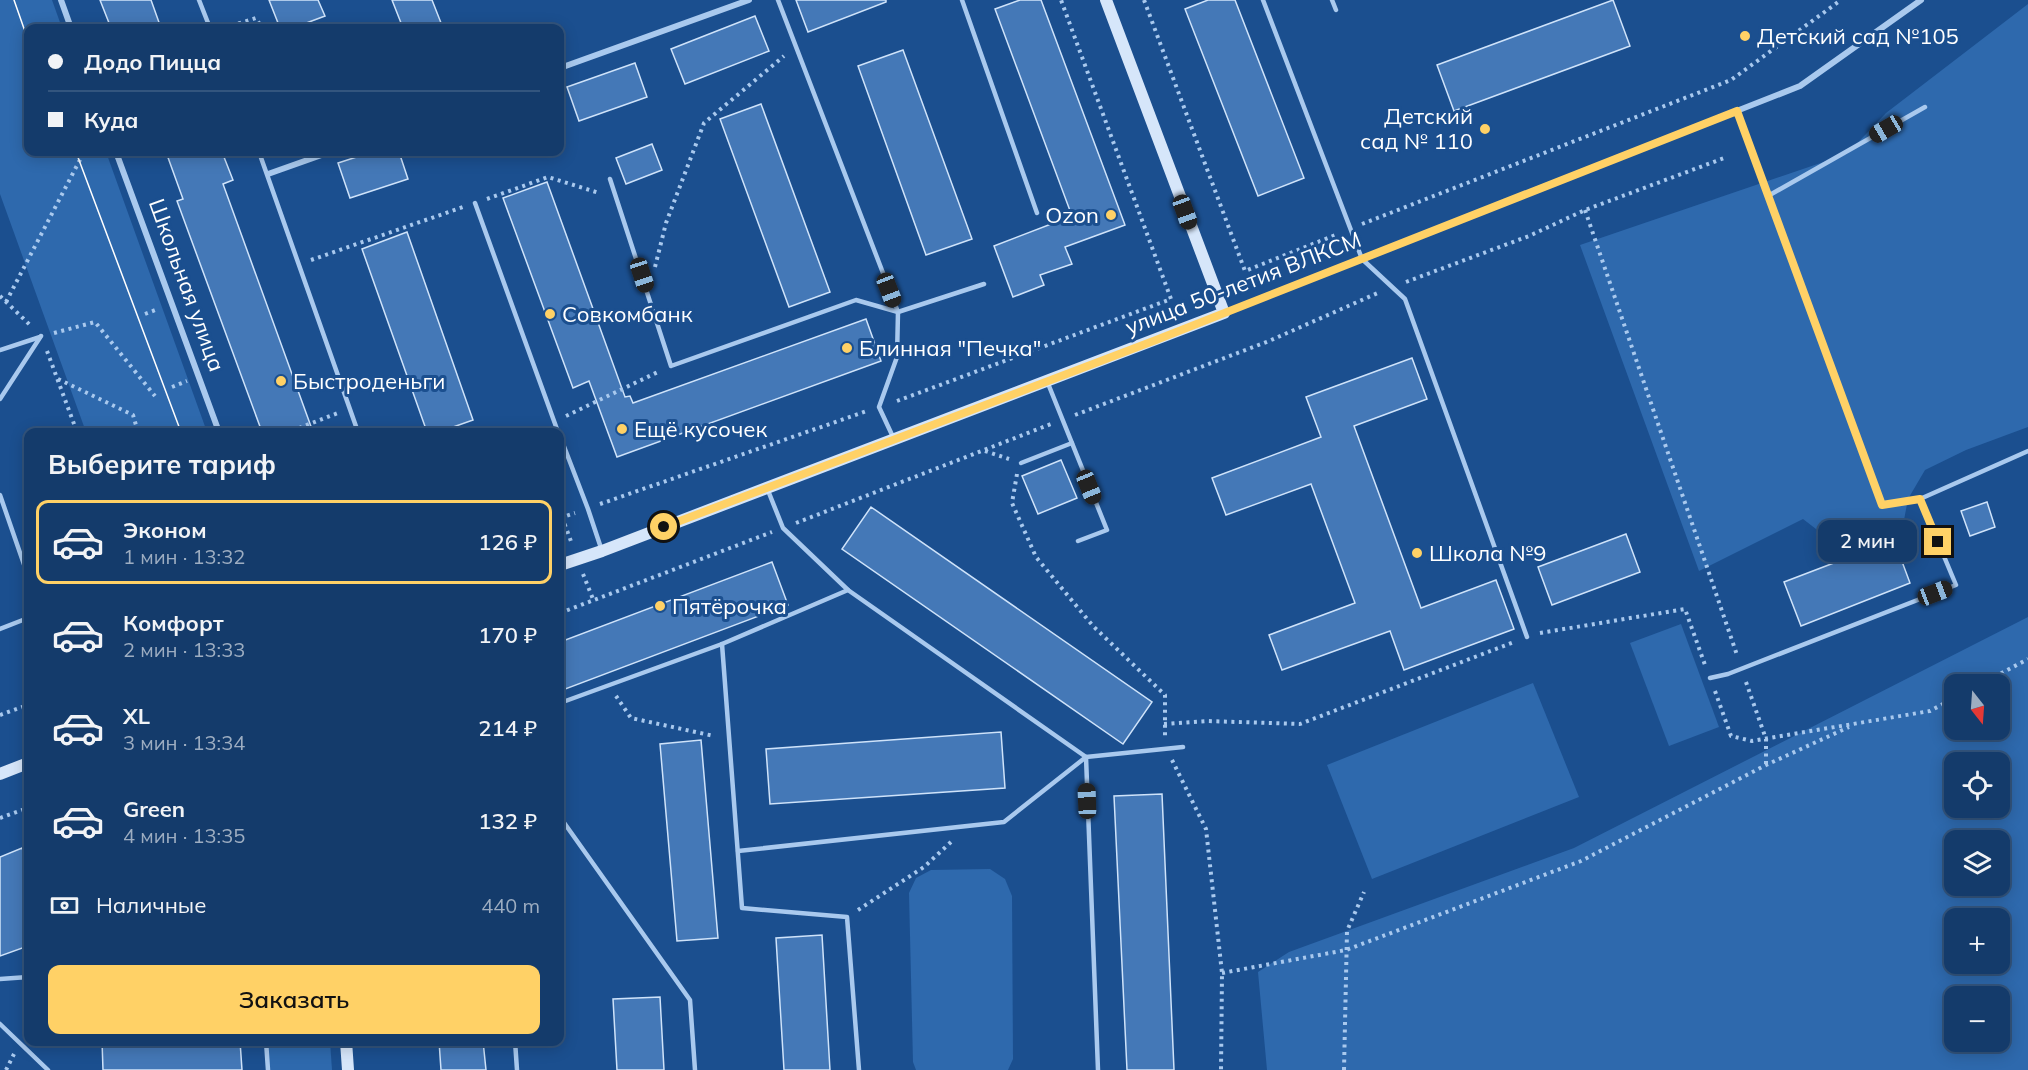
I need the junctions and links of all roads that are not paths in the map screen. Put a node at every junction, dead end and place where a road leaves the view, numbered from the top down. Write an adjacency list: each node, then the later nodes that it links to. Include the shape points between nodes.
1 (61, 0): 11 (street)
2 (199, 0): 12 (lane)
3 (749, 0): 13 (street)
4 (778, 0): 26 (lane)
5 (962, 0): 23 (lane)
6 (1106, 0): 27 (main road)
7 (1263, 0): 24 (lane)
8 (1332, 0): 10 (lane)
9 (1921, 0): 15 (street, улица 50-летия ВЛКСМ, via 1800,86)
10 (1336, 10)
11 (70, 24)
12 (208, 24)
13 (564, 67)
14 (1924, 107): 21 (lane)
15 (1737, 111): 21 (lane); 24 (street, улица 50-летия ВЛКСМ)
16 (117, 156): 31 (street, Школьная улица)
17 (260, 156): 19 (lane)
18 (319, 156): 19 (street)
19 (267, 174): 32 (lane)
20 (610, 179): 26 (lane, via 671,366 856,300)
21 (1768, 195): 41 (lane, via 1882,505)
22 (475, 203): 33 (lane)
23 (1037, 213)
24 (1362, 259): 27 (street, улица 50-летия ВЛКСМ); 49 (lane, via 1405,299)
25 (984, 284): 26 (lane)
26 (898, 312): 34 (lane, via 897,357 879,407)
27 (1224, 313): 29 (main road, улица 50-летия ВЛКСМ)
28 (0, 350): 30 (lane, via 41,336)
29 (1047, 381): 34 (main road, улица 50-летия ВЛКСМ); 35 (lane)
30 (0, 399)
31 (218, 428)
32 (357, 428)
33 (557, 428)
34 (894, 439): 39 (main road, улица 50-летия ВЛКСМ)
35 (1072, 444): 38 (lane); 42 (lane, via 1107,530)
36 (2028, 451): 41 (lane)
37 (564, 453): 43 (lane)
38 (1021, 463)
39 (767, 488): 43 (main road, улица 50-летия ВЛКСМ); 46 (lane, via 783,528)
40 (0, 495): 44 (lane)
41 (1920, 499): 51 (lane, via 1956,585)
42 (1077, 541)
43 (602, 551): 45 (main road, улица 50-летия ВЛКСМ)
44 (24, 564)
45 (564, 564)
46 (848, 590): 50 (lane); 54 (lane)
47 (24, 620): 48 (lane)
48 (0, 629)
49 (1527, 637)
50 (722, 644): 52 (lane); 58 (lane)
51 (1710, 678)
52 (564, 702)
53 (1183, 747): 54 (lane)
54 (1086, 757): 58 (lane, via 1004,822); 71 (lane)
55 (24, 765): 56 (main road)
56 (0, 774)
57 (564, 823): 69 (lane, via 690,1000)
58 (738, 851): 70 (lane, via 742,908 847,917)
59 (24, 977): 60 (lane)
60 (0, 979)
61 (0, 1024): 65 (lane)
62 (266, 1046): 66 (lane)
63 (346, 1046): 67 (main road)
64 (515, 1046): 68 (lane)
65 (48, 1070)
66 (268, 1070)
67 (348, 1070)
68 (517, 1070)
69 (695, 1070)
70 (859, 1070)
71 (1098, 1070)

